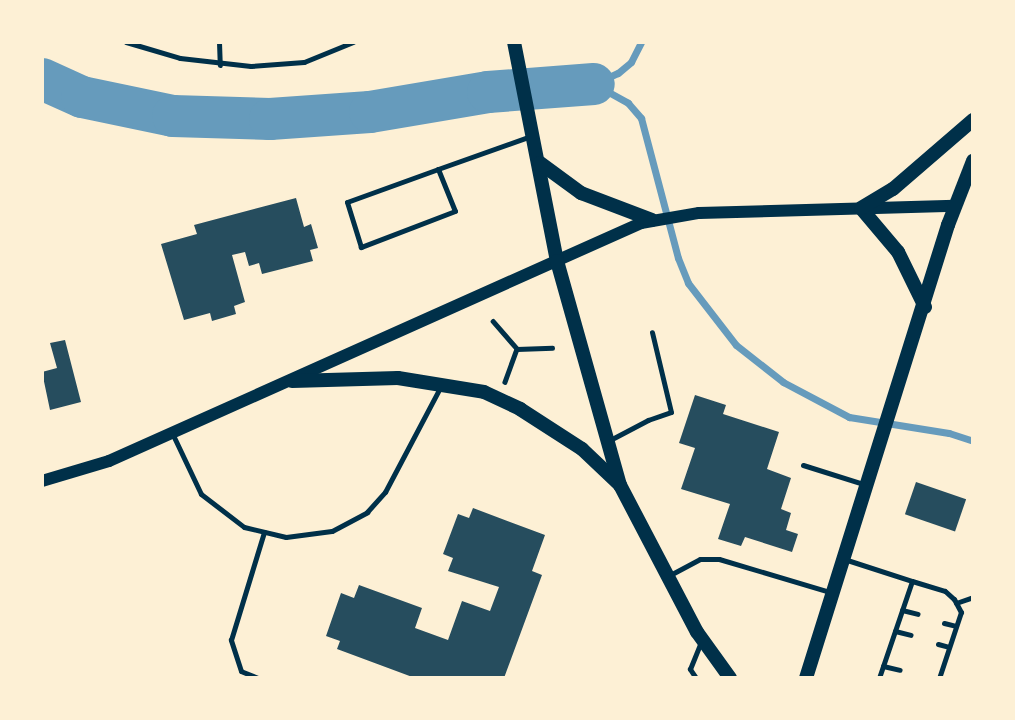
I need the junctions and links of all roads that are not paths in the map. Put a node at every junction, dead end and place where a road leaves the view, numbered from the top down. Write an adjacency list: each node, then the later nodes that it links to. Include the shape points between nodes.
1 (126, 42): 5 (lane, via 159,54)
2 (219, 42): 5 (lane)
3 (353, 42): 5 (lane, via 304,62)
4 (514, 42): 7 (main road)
5 (220, 65)
6 (973, 120): 12 (main road, via 893,189)
7 (533, 128): 8 (main road); 10 (lane)
8 (540, 163): 13 (main road, via 581,193); 14 (main road)
9 (972, 167): 11 (main road)
10 (438, 169): 10 (lane, via 347,202 361,247 455,211)
11 (955, 206): 12 (street); 15 (main road)
12 (861, 208): 13 (street, via 699,213); 15 (main road, via 898,252)
13 (652, 220): 14 (street)
14 (557, 261): 17 (street); 20 (main road)
15 (925, 307): 24 (main road)
16 (652, 332): 20 (lane, via 671,412)
17 (292, 381): 18 (main road, via 398,378); 19 (street)
18 (443, 383): 23 (main road, via 484,392 520,409 582,449); 26 (lane, via 393,479 367,512 332,531 286,537)
19 (171, 432): 22 (street, via 109,461); 26 (lane, via 201,495 244,527)
20 (607, 441): 23 (main road)
21 (803, 465): 24 (lane)
22 (45, 481): 25 (street)
23 (620, 485): 28 (main road)
24 (867, 485): 27 (main road)
25 (42, 493)
26 (264, 532): 44 (lane, via 231,640 241,671)
27 (844, 559): 29 (lane); 30 (main road)
28 (667, 577): 30 (lane, via 700,559 719,559); 39 (main road)
29 (912, 581): 32 (lane, via 945,591); 33 (lane)
30 (833, 593): 47 (main road)
31 (973, 597): 32 (lane)
32 (956, 603): 36 (lane, via 961,612)
33 (902, 610): 34 (lane); 37 (lane)
34 (918, 614)
35 (944, 623): 36 (lane)
36 (956, 626): 41 (lane)
37 (895, 631): 38 (lane); 42 (lane)
38 (911, 635)
39 (703, 639): 45 (lane, via 690,668); 46 (main road)
40 (938, 644): 41 (lane)
41 (949, 647): 49 (lane)
42 (883, 666): 43 (lane); 48 (lane)
43 (900, 670)
44 (258, 678)
45 (696, 678)
46 (730, 678)
47 (806, 678)
48 (879, 678)
49 (939, 678)

